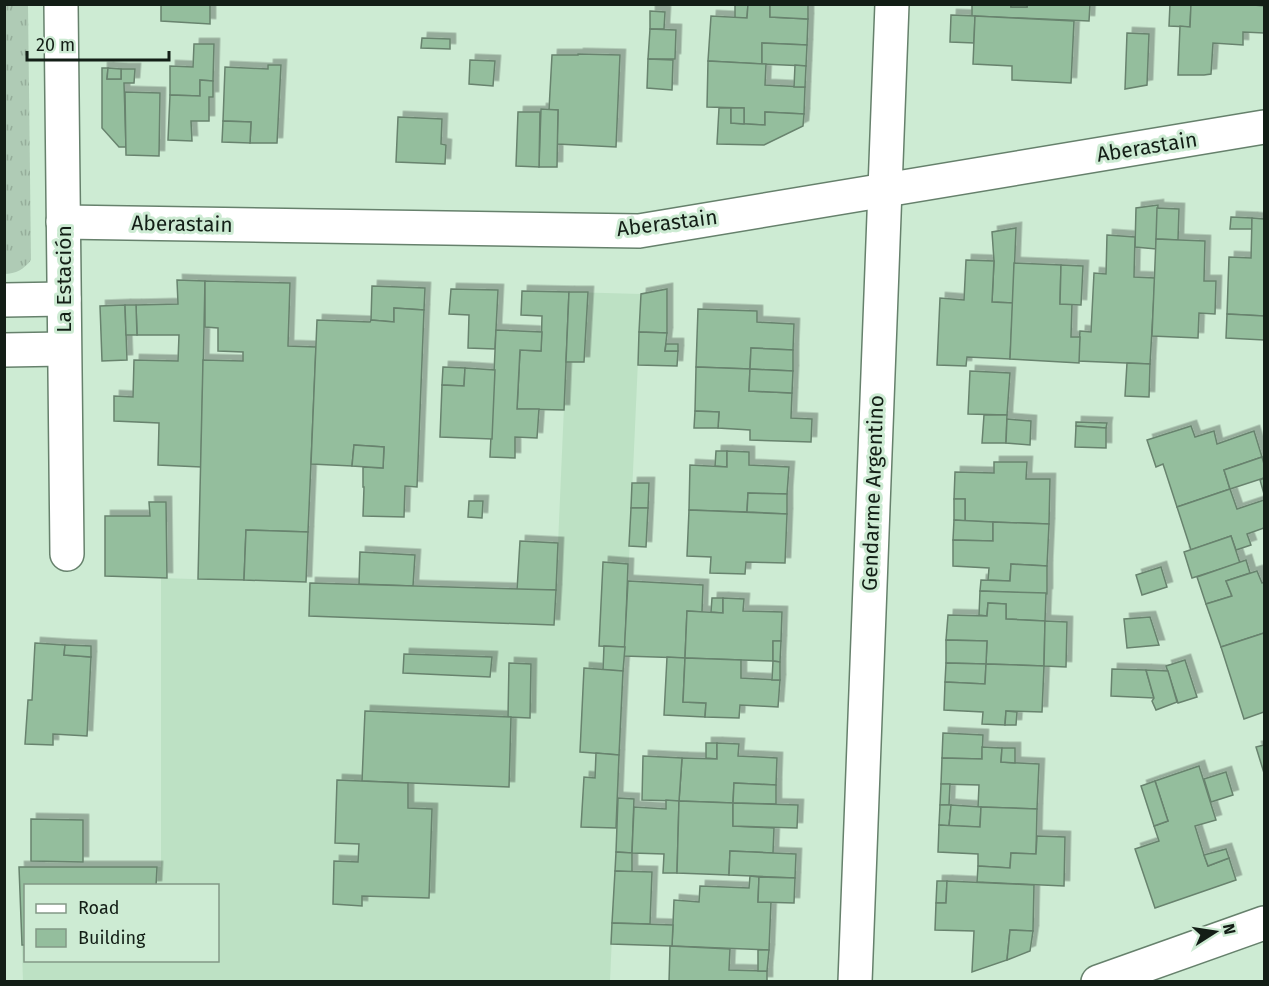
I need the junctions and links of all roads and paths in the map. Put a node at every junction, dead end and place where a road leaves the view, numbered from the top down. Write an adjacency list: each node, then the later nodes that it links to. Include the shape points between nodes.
1 (61, 4): 5 (street, La Estación)
2 (892, 4): 4 (street, Gendarme Argentino)
3 (1264, 128): 4 (street, Aberastain)
4 (884, 190): 5 (street, Aberastain, via 639,231); 12 (street, Gendarme Argentino)
5 (63, 222): 6 (street, La Estación)
6 (64, 299): 7 (street); 8 (street, La Estación)
7 (4, 300)
8 (64, 349): 9 (street); 10 (street, La Estación)
9 (4, 350)
10 (67, 554)
11 (1264, 924): 13 (street)
12 (855, 981)
13 (1098, 981)

